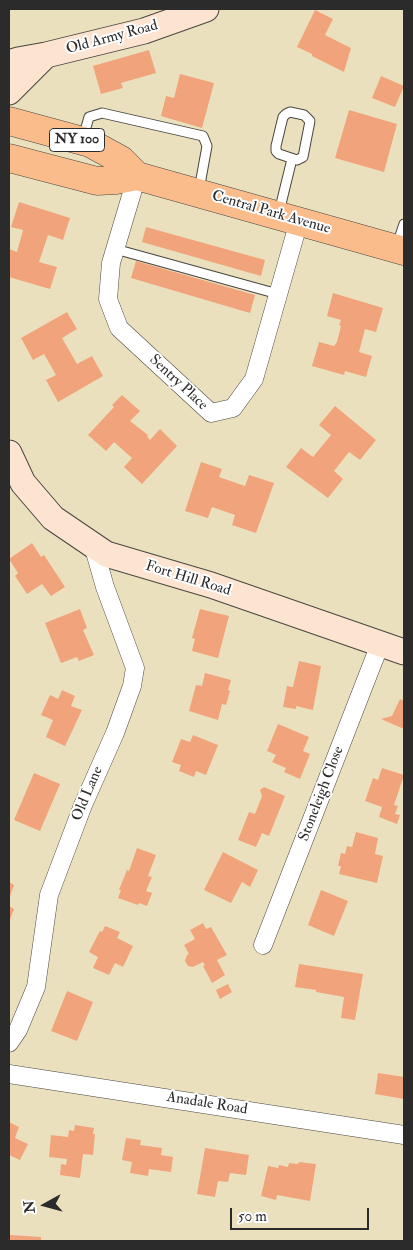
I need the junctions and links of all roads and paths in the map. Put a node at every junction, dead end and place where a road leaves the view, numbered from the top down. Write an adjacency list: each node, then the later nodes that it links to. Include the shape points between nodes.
1 (206, 9): 2 (street, Old Army Road, via 144,31)
2 (46, 55): 3 (street, Old Army Road); 4 (street, Old Army Road)
3 (9, 63)
4 (9, 92)
5 (9, 121): 6 (main road, Central Park Avenue / NY 100)
6 (83, 141): 9 (main road, Central Park Avenue / NY 100, via 106,150); 10 (lane, via 89,117 102,113 203,136 207,146)
7 (9, 158): 9 (main road, Central Park Avenue / NY 100, via 97,181)
8 (292, 159): 8 (lane, via 279,154 276,146 283,118 290,112 310,120 303,157); 11 (lane)
9 (137, 176): 10 (main road, Central Park Avenue / NY 100); 13 (street, Sentry Place)
10 (198, 192): 11 (main road, Central Park Avenue / NY 100)
11 (289, 218): 12 (main road, Central Park Avenue / NY 100); 14 (street, Sentry Place)
12 (402, 241)
13 (115, 249): 14 (lane); 14 (street, Sentry Place, via 108,299 119,328 211,413 233,408 254,379)
14 (278, 294)
15 (10, 458): 16 (street, Fort Hill Road, via 23,483 53,518)
16 (93, 545): 17 (street, Fort Hill Road, via 106,554 211,585); 20 (street, Old Lane, via 135,668 132,686 49,894 36,987)
17 (380, 644): 18 (street, Fort Hill Road); 19 (street, Stoneleigh Close)
18 (404, 652)
19 (263, 945)
20 (9, 1043)
21 (9, 1074): 22 (street, Anadale Road)
22 (404, 1135)

